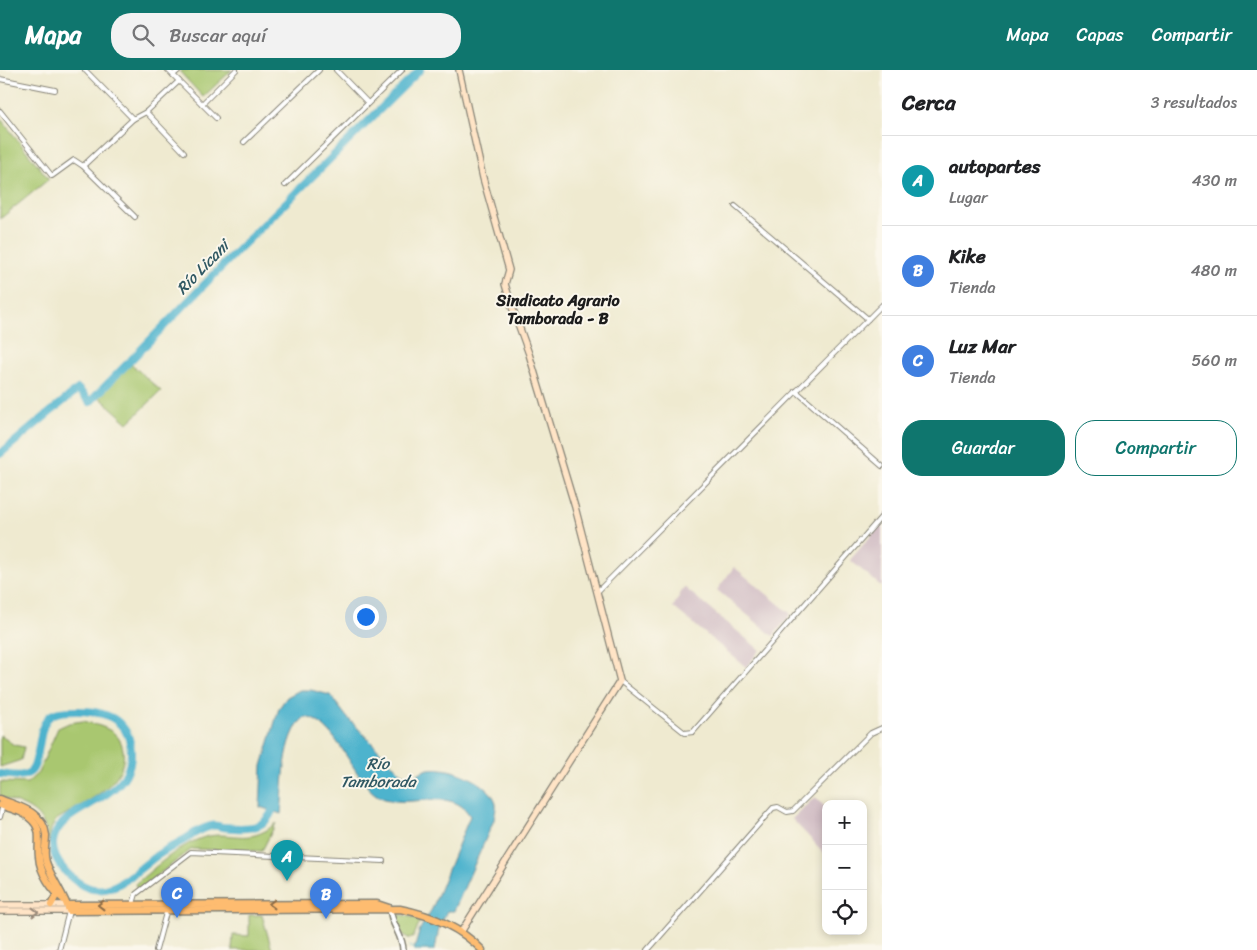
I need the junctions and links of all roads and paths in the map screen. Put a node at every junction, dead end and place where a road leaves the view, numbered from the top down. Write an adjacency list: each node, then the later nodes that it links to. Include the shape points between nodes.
1 (86, 70): 18 (street)
2 (168, 70): 9 (street)
3 (179, 70): 9 (street)
4 (236, 70): 14 (street)
5 (319, 70): 19 (street)
6 (336, 70): 13 (street)
7 (402, 70): 13 (street)
8 (459, 70): 30 (main road, via 509,270 505,284 575,507)
9 (173, 75): 11 (street)
10 (0, 79): 12 (street)
11 (179, 81): 14 (street); 16 (street)
12 (55, 90)
13 (368, 103): 22 (street)
14 (202, 104): 17 (street)
15 (0, 111): 21 (street, via 52,176 74,160)
16 (146, 112): 18 (street); 20 (street)
17 (216, 118)
18 (132, 119): 21 (street)
19 (244, 142)
20 (184, 152)
21 (83, 166): 24 (street)
22 (285, 185)
23 (735, 206): 26 (street)
24 (135, 217)
25 (882, 304): 26 (street)
26 (868, 319): 27 (street)
27 (796, 391): 28 (street); 30 (street)
28 (882, 466)
29 (882, 516): 31 (street, via 693,732 685,733)
30 (597, 592): 31 (main road)
31 (620, 681): 46 (main road)
32 (882, 728): 51 (street, via 871,733 793,811 773,808)
33 (2, 803): 34 (street); 36 (main road, via 23,813 36,824 41,868); 41 (main road, via 30,811 42,822 47,865)
34 (0, 817)
35 (383, 861): 37 (street, via 191,852 136,894)
36 (57, 894): 40 (main road); 41 (main road)
37 (133, 904): 38 (main road); 41 (main road, one-way to 41)
38 (167, 904): 42 (main road); 45 (street)
39 (0, 905): 40 (main road)
40 (50, 905): 41 (main road)
41 (67, 905): 44 (main road, one-way to 41); 45 (main road); 48 (street)
42 (216, 908): 43 (main road); 45 (main road)
43 (390, 908): 46 (main road, via 427,916); 50 (street, via 390,918 401,938)
44 (0, 912)
45 (167, 912): 49 (street)
46 (461, 932): 47 (main road)
47 (479, 949)
48 (59, 950)
49 (156, 950)
50 (403, 950)
51 (648, 950)

